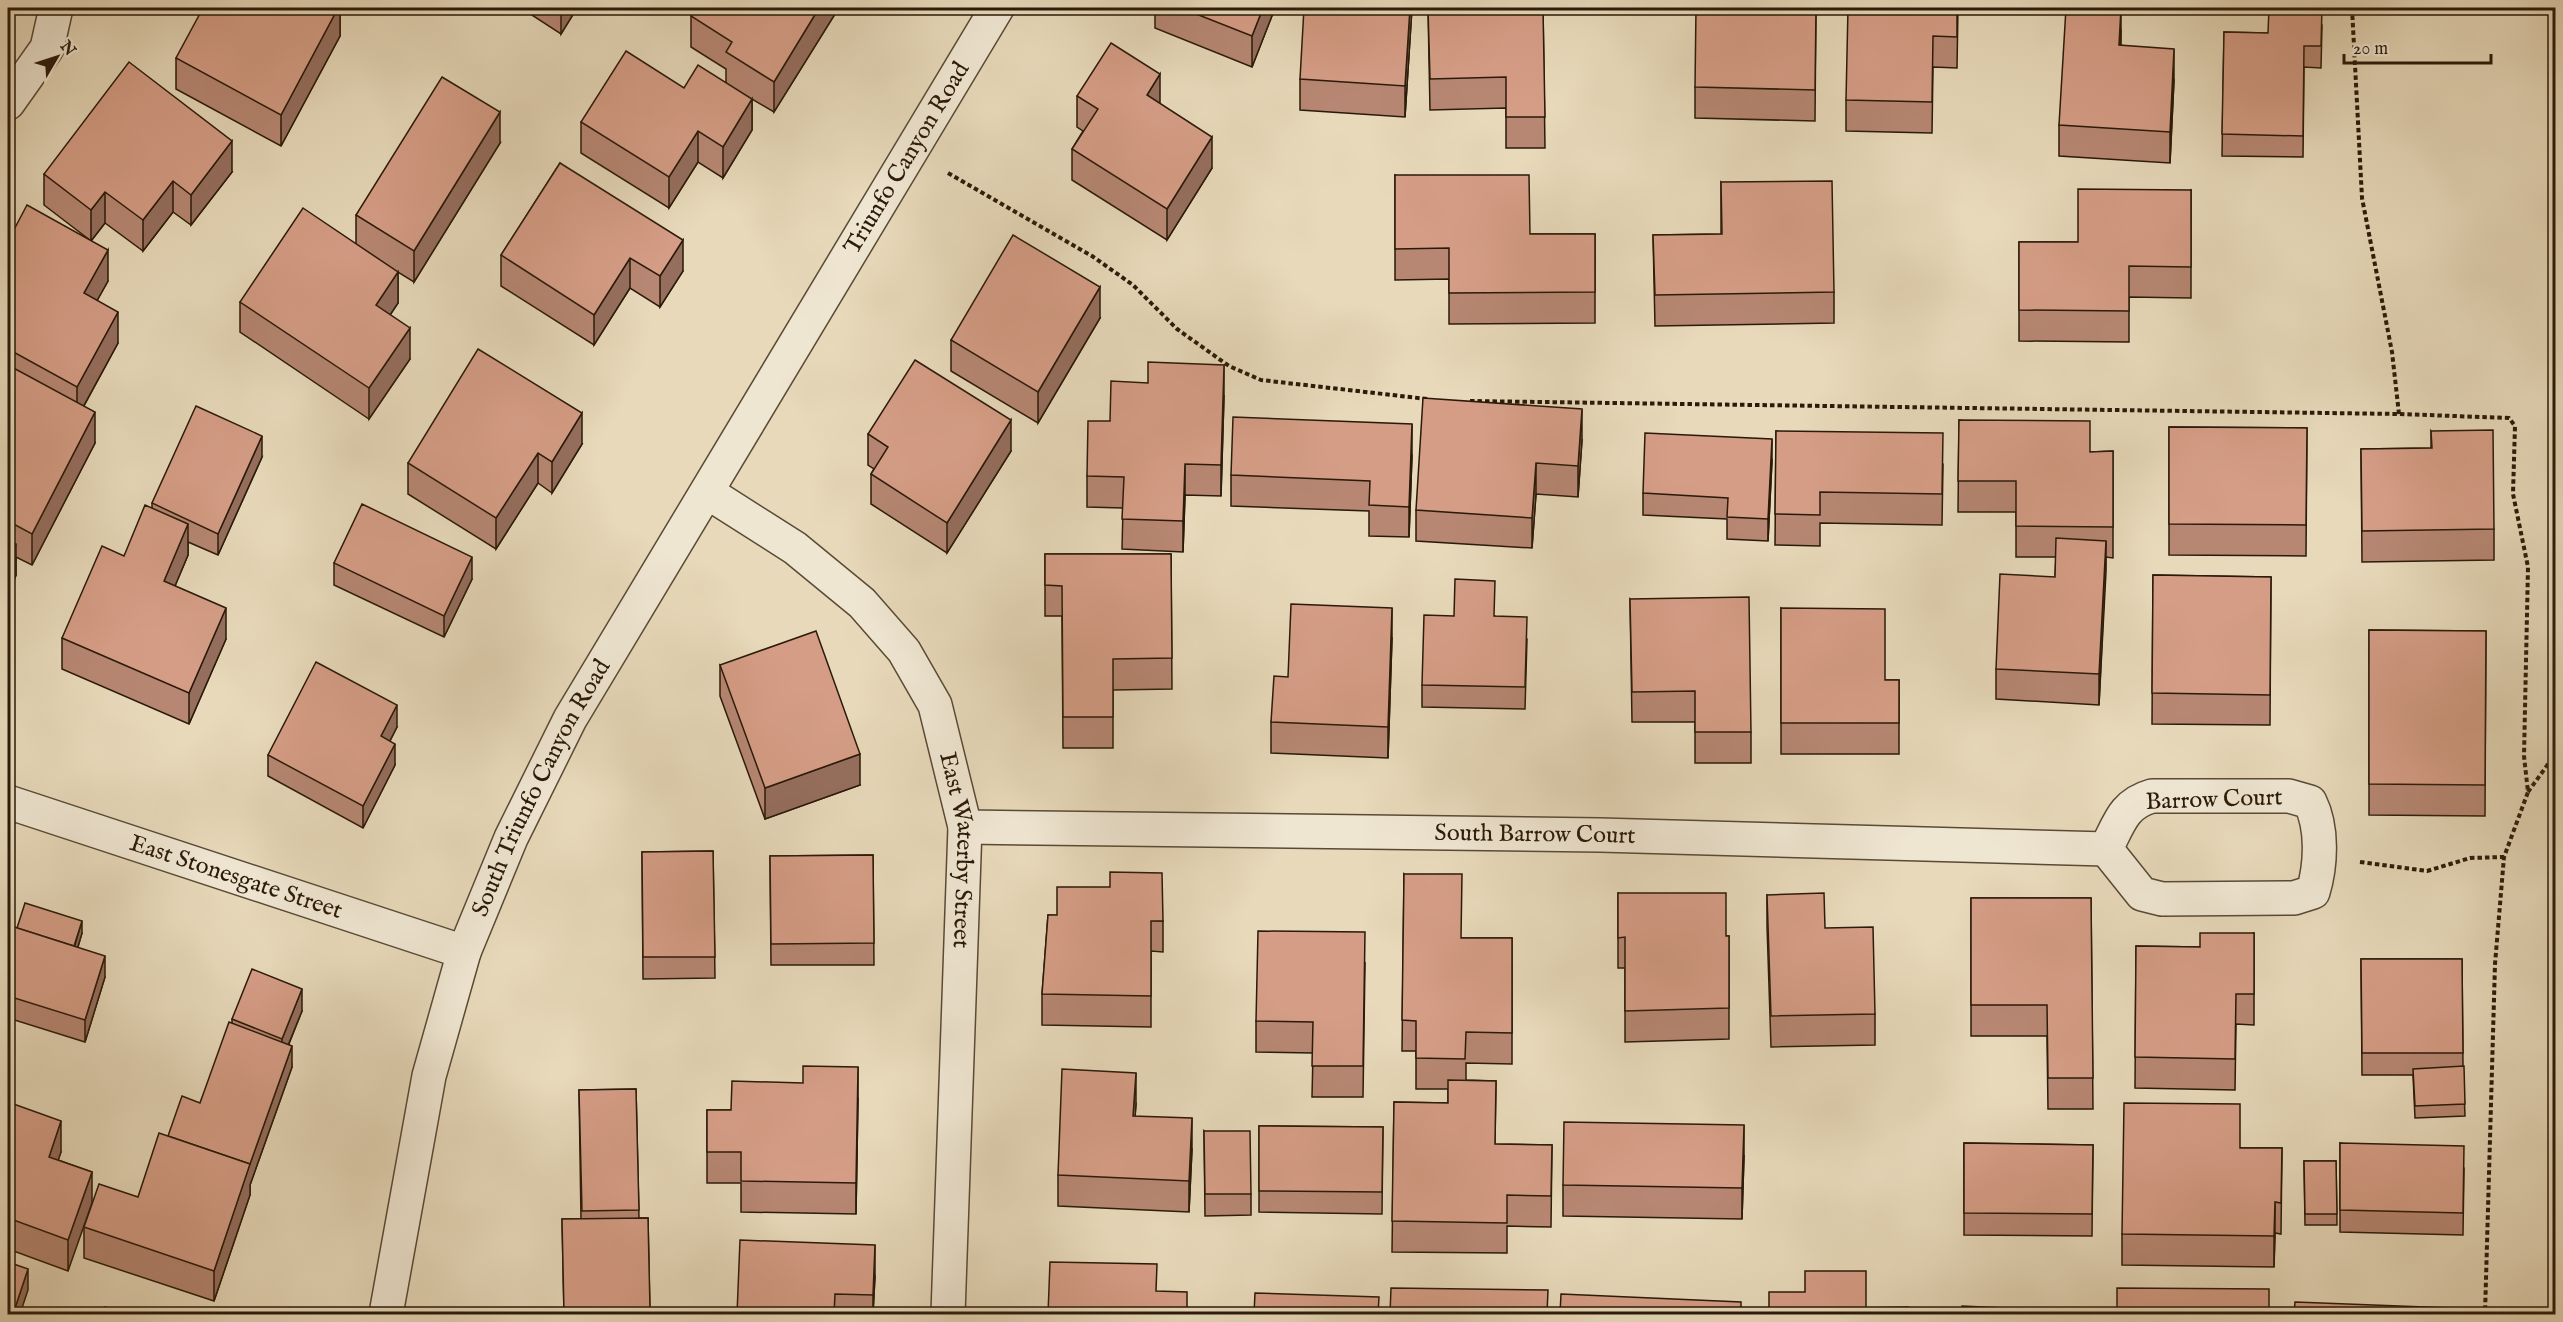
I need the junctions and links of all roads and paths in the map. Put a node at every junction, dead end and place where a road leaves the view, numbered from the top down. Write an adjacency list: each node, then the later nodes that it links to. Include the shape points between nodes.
1 (56, 8): 4 (street, via 47,48)
2 (997, 8): 5 (street, Triunfo Canyon Road)
3 (2352, 8): 9 (path, via 2362,198 2392,352)
4 (8, 103)
5 (911, 152): 6 (street, Triunfo Canyon Road); 7 (path, via 1092,256 1133,285 1177,329 1229,366 1261,380)
6 (816, 309): 10 (street, South Triunfo Canyon Road)
7 (1430, 399)
8 (1464, 401): 9 (path)
9 (2399, 414): 12 (path, via 2509,418 2515,426 2513,494 2528,567 2524,756)
10 (707, 492): 14 (street, East Waterby Street, via 795,548 862,603 904,651 935,705); 18 (street, South Triunfo Canyon Road, via 570,719 511,838)
11 (2556, 753): 12 (path)
12 (2528, 792): 17 (path)
13 (8, 802): 18 (street, East Stonesgate Street)
14 (965, 826): 15 (street, South Barrow Court, via 1600,835); 20 (street, East Waterby Street)
15 (2106, 849): 16 (street, Barrow Court, via 2142,894 2163,899 2295,898 2313,892); 16 (street, Barrow Court, via 2136,800 2152,796 2289,796 2310,802 2317,816)
16 (2318, 849): 17 (path, via 2362,863 2427,872 2470,858)
17 (2504, 857): 21 (path, via 2495,964)
18 (464, 952): 19 (street, South Triunfo Canyon Road, via 429,1076)
19 (386, 1314)
20 (948, 1314)
21 (2485, 1314)

